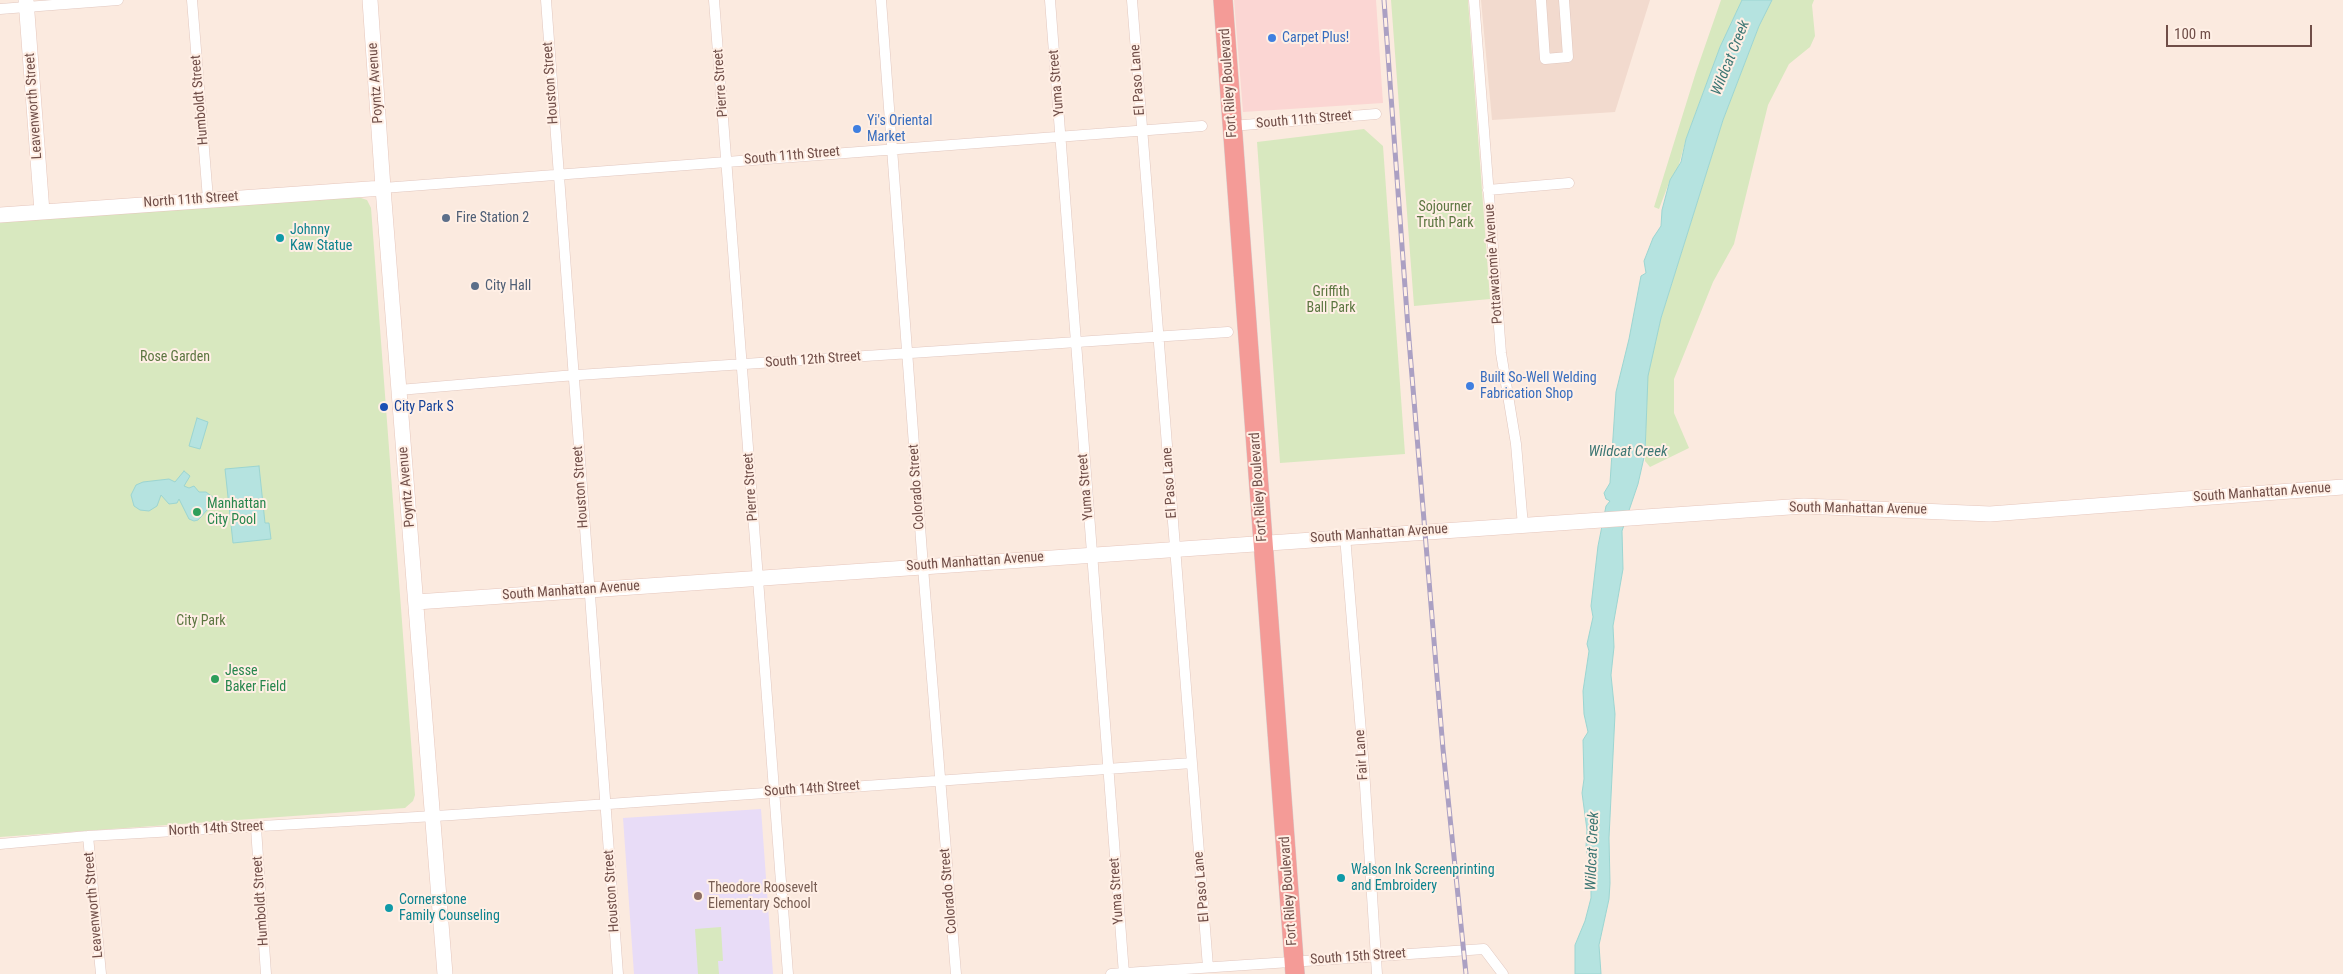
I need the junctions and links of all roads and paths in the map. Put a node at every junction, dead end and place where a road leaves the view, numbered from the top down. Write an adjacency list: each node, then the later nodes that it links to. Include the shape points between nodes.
1 (118, 0): 13 (street)
2 (192, 0): 26 (street, Humboldt Street)
3 (370, 0): 24 (street, Poyntz Avenue)
4 (546, 0): 22 (street, Houston Street)
5 (714, 0): 21 (street, Pierre Street)
6 (881, 0): 20 (street, Colorado Street)
7 (1050, 0): 19 (street, Yuma Street)
8 (1132, 0): 18 (street, El Paso Lane)
9 (1223, 0): 17 (highway, Fort Riley Boulevard)
10 (1474, 0): 25 (street, Pottawatomie Avenue)
11 (1541, 0): 12 (street, via 1545,59 1568,57)
12 (1564, 0)
13 (27, 4): 14 (street); 27 (street, Leavenworth Street)
14 (0, 9)
15 (1376, 114): 17 (street, South 11th Street)
16 (1202, 126): 18 (street, South 11th Street)
17 (1232, 126): 39 (highway, Fort Riley Boulevard)
18 (1141, 131): 19 (street, South 11th Street); 30 (street, El Paso Lane)
19 (1061, 136): 20 (street, South 11th Street); 31 (street, Yuma Street)
20 (893, 148): 21 (street, South 11th Street); 32 (street, Colorado Street)
21 (726, 161): 22 (street, South 11th Street); 33 (street, Pierre Street)
22 (558, 174): 24 (street, South 11th Street); 34 (street, Houston Street)
23 (1569, 183): 25 (street)
24 (383, 188): 26 (street, North 11th Street); 35 (street, Poyntz Avenue)
25 (1488, 190): 37 (street, Pottawatomie Avenue, via 1501,353 1516,444)
26 (208, 199): 27 (street, North 11th Street)
27 (42, 212): 28 (street, North 11th Street)
28 (0, 215)
29 (1228, 332): 30 (street, South 12th Street)
30 (1158, 336): 31 (street, South 12th Street); 40 (street, El Paso Lane)
31 (1075, 342): 32 (street, South 12th Street); 41 (street, Yuma Street)
32 (908, 353): 33 (street, South 12th Street); 42 (street, Colorado Street)
33 (742, 365): 34 (street, South 12th Street); 43 (street, Pierre Street)
34 (573, 376): 35 (street, South 12th Street); 44 (street, Houston Street)
35 (399, 390): 45 (street, Poyntz Avenue)
36 (2343, 487): 37 (street, South Manhattan Avenue, via 1990,514 1804,506)
37 (1523, 526): 38 (street, South Manhattan Avenue)
38 (1345, 536): 39 (street, South Manhattan Avenue); 55 (street, Fair Lane)
39 (1262, 542): 40 (street, South Manhattan Avenue); 57 (highway, Fort Riley Boulevard)
40 (1175, 548): 41 (street, South Manhattan Avenue); 46 (street, El Paso Lane)
41 (1092, 554): 42 (street, South Manhattan Avenue); 47 (street, Yuma Street)
42 (923, 566): 43 (street, South Manhattan Avenue); 48 (street, Colorado Street)
43 (758, 578): 44 (street, South Manhattan Avenue); 49 (street, Pierre Street)
44 (589, 590): 45 (street, South Manhattan Avenue); 50 (street, Houston Street)
45 (416, 602): 51 (street, Poyntz Avenue)
46 (1192, 762): 47 (street, South 14th Street); 56 (street, El Paso Lane)
47 (1108, 768): 48 (street, South 14th Street); 65 (street, Yuma Street)
48 (940, 781): 49 (street, South 14th Street); 63 (street, Colorado Street)
49 (774, 792): 50 (street, South 14th Street); 62 (street, Pierre Street)
50 (605, 805): 51 (street, South 14th Street); 61 (street, Houston Street)
51 (433, 816): 52 (street, North 14th Street); 60 (street, Poyntz Avenue)
52 (256, 828): 53 (street, North 14th Street); 59 (street, Humboldt Street)
53 (88, 836): 54 (street, North 14th Street); 58 (street, Leavenworth Street)
54 (0, 844)
55 (1376, 955): 57 (street, South 15th Street); 66 (street, Fair Lane); 67 (street, South 15th Street, via 1484,950)
56 (1208, 967): 57 (street, South 15th Street); 65 (street, South 15th Street)
57 (1295, 968)
58 (101, 974)
59 (266, 974)
60 (445, 974)
61 (618, 974)
62 (788, 974)
63 (956, 974)
64 (1111, 974): 65 (street, South 15th Street)
65 (1124, 974)
66 (1377, 974)
67 (1503, 974)

